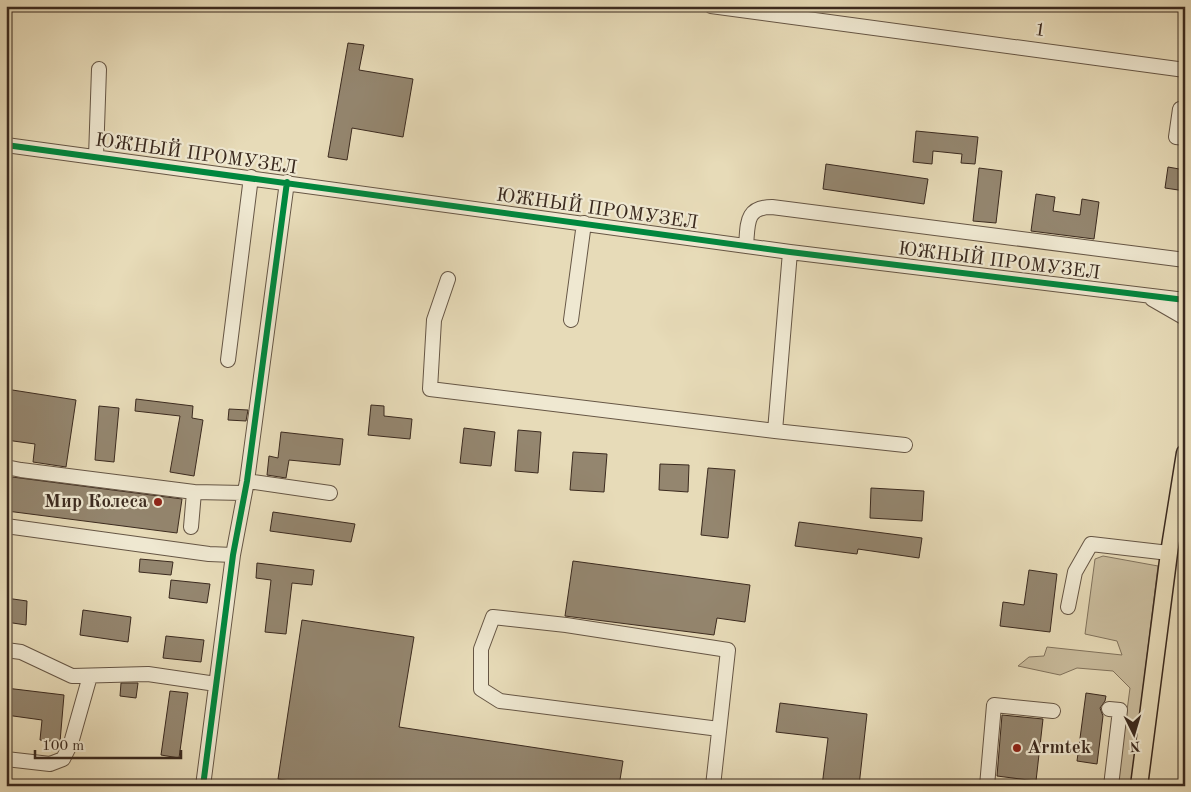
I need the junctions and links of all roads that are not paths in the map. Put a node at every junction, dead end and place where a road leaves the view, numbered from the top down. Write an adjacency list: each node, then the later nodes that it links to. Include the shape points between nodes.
1 (712, 6): 2 (street, 1 / 1)
2 (780, 10): 4 (street, 1 / 1)
3 (99, 69): 8 (street)
4 (1185, 70)
5 (1185, 110): 6 (street, via 1180,109 1176,136)
6 (1185, 138)
7 (6, 145): 8 (street, ЮЖНЫЙ ПРОМУЗЕЛ)
8 (96, 157): 9 (street, ЮЖНЫЙ ПРОМУЗЕЛ)
9 (251, 177): 10 (street, ЮЖНЫЙ ПРОМУЗЕЛ); 20 (street)
10 (287, 182): 11 (street, ЮЖНЫЙ ПРОМУЗЕЛ); 25 (street)
11 (584, 223): 12 (street, ЮЖНЫЙ ПРОМУЗЕЛ); 19 (street)
12 (746, 246): 13 (street, ЮЖНЫЙ ПРОМУЗЕЛ); 14 (street, via 750,215 760,207 772,207)
13 (790, 252): 16 (street, ЮЖНЫЙ ПРОМУЗЕЛ); 21 (street)
14 (1185, 260)
15 (448, 279): 21 (street, via 434,320 430,389)
16 (1145, 295): 17 (street, ЮЖНЫЙ ПРОМУЗЕЛ); 18 (street)
17 (1185, 300)
18 (1185, 318)
19 (571, 320)
20 (228, 360)
21 (775, 431): 22 (street)
22 (905, 445)
23 (1185, 453): 30 (main road)
24 (6, 467): 26 (street)
25 (246, 487): 26 (street); 27 (street); 31 (street)
26 (194, 492): 29 (street)
27 (330, 493)
28 (6, 526): 31 (street)
29 (191, 527)
30 (1169, 553): 32 (street, via 1091,544 1075,572); 44 (main road)
31 (233, 555): 35 (street)
32 (1068, 607)
33 (6, 650): 34 (street, via 21,652 72,676)
34 (90, 676): 35 (street, via 148,674); 39 (street, via 71,743 63,759 50,764)
35 (216, 684): 40 (street)
36 (1109, 709): 43 (street, via 1120,710)
37 (1053, 711): 42 (street, via 994,705)
38 (719, 729): 38 (street, via 500,701 481,689 481,649 493,617 728,650); 41 (street)
39 (6, 760)
40 (203, 786)
41 (713, 786)
42 (987, 786)
43 (1111, 786)
44 (1140, 786)

